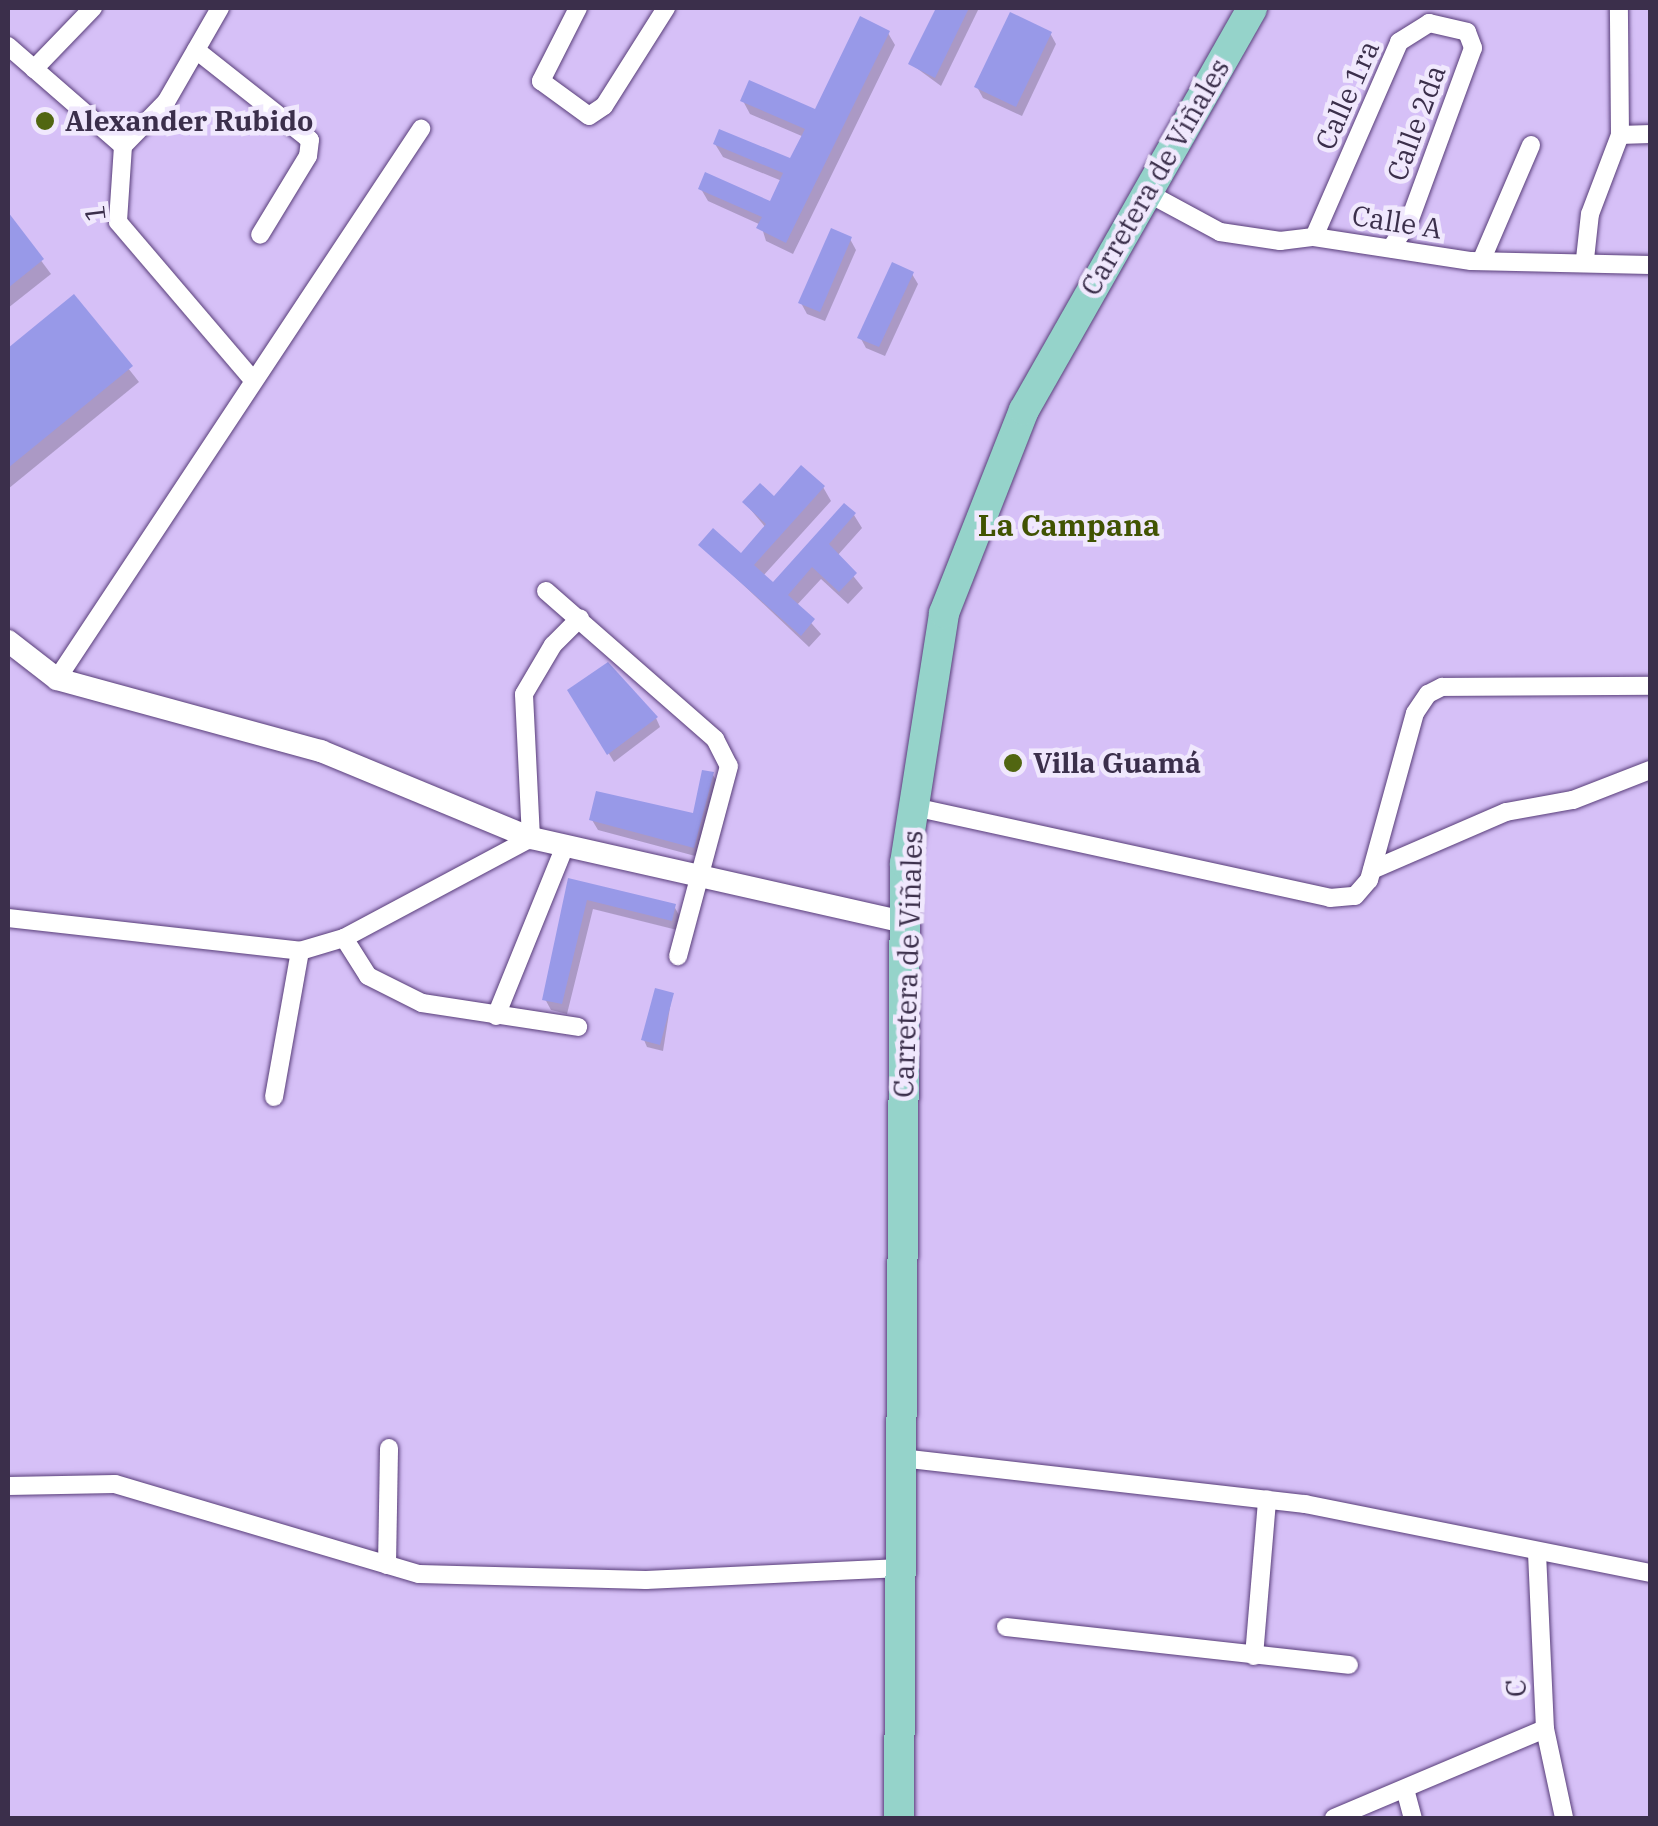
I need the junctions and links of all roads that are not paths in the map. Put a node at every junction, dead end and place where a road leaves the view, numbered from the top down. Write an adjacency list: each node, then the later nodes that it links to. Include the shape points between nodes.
1 (93, 8): 11 (street)
2 (220, 8): 10 (street)
3 (578, 8): 4 (street, via 541,74 550,90 589,116 604,106)
4 (666, 8)
5 (1252, 8): 17 (main road, Carretera de Viñales)
6 (1449, 8): 8 (street)
7 (1619, 8): 13 (street)
8 (1448, 27): 19 (street, Calle 1ra, via 1429,23 1399,42); 20 (street, Calle 2da, via 1467,32 1474,48 1409,222)
9 (8, 46): 11 (street)
10 (196, 50): 16 (street, via 166,102); 18 (street, via 310,140 308,156)
11 (34, 69): 16 (street)
12 (421, 128): 24 (street)
13 (1620, 134): 14 (street); 22 (street, via 1590,214)
14 (1650, 134)
15 (1531, 144): 21 (street)
16 (123, 146): 24 (street, 1, via 118,222)
17 (1146, 192): 19 (street, Calle A, via 1220,232 1280,241); 31 (main road, Carretera de Viñales, via 1024,410 944,612)
18 (260, 235)
19 (1314, 237): 20 (street, Calle A)
20 (1391, 248): 21 (street, Calle A)
21 (1482, 259): 22 (street, Calle A)
22 (1586, 259): 23 (street, Calle A)
23 (1650, 265)
24 (252, 379): 28 (street)
25 (546, 591): 26 (street)
26 (580, 618): 32 (street, via 553,645 524,694); 35 (street, via 715,739 729,766)
27 (8, 641): 28 (street)
28 (57, 679): 32 (street, via 321,751)
29 (1650, 686): 34 (street, via 1442,687 1428,694 1415,713)
30 (1650, 770): 34 (street, via 1572,800 1506,812)
31 (914, 808): 34 (street, via 1330,898 1355,896); 37 (main road, Carretera de Viñales)
32 (531, 838): 33 (street); 38 (street)
33 (566, 846): 35 (street); 41 (street)
34 (1372, 870)
35 (703, 877): 37 (street); 40 (street)
36 (8, 918): 39 (street)
37 (905, 922): 45 (main road, Carretera de Viñales)
38 (344, 938): 39 (street); 41 (street, via 382,986 422,1004)
39 (300, 952): 43 (street)
40 (678, 956)
41 (496, 1016): 42 (street)
42 (578, 1027)
43 (274, 1097)
44 (388, 1448): 49 (street)
45 (902, 1458): 47 (street); 50 (main road, Carretera de Viñales)
46 (8, 1486): 49 (street, via 116,1484)
47 (1267, 1500): 48 (street); 53 (street)
48 (1537, 1553): 51 (street); 55 (street, C)
49 (387, 1565): 50 (street, via 419,1574 646,1580)
50 (901, 1568): 57 (main road, Carretera de Viñales)
51 (1650, 1573)
52 (1006, 1627): 53 (street)
53 (1254, 1656): 54 (street)
54 (1349, 1665)
55 (1545, 1728): 56 (street); 60 (street, C)
56 (1405, 1789): 58 (street); 59 (street)
57 (899, 1818)
58 (1334, 1818)
59 (1413, 1818)
60 (1564, 1818)

